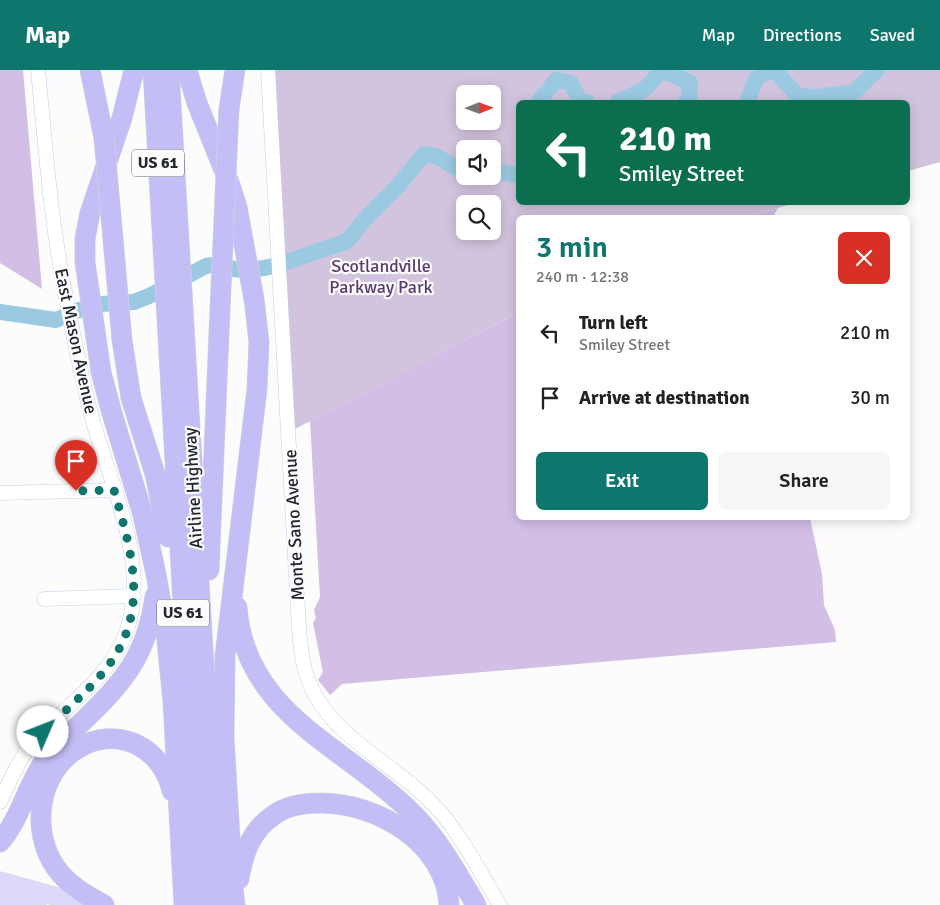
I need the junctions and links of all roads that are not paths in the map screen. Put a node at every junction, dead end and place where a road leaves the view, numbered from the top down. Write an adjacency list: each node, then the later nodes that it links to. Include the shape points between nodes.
1 (38, 70): 15 (street, East Mason Avenue, via 64,285 91,417)
2 (90, 70): 12 (highway)
3 (99, 70): 12 (highway)
4 (134, 70): 17 (highway, via 126,107 88,222 84,249 97,345 111,410 143,515)
5 (153, 70): 13 (highway, Airline Highway / US 61)
6 (169, 70): 13 (highway, Airline Highway / US 61)
7 (187, 70): 18 (highway, via 230,185 242,231 259,342 257,389)
8 (230, 70): 11 (highway)
9 (235, 70): 11 (highway)
10 (268, 70): 36 (street, Monte Sano Avenue, via 299,628 306,676 335,724 414,786 441,813)
11 (229, 110): 21 (highway, bridge, via 208,598)
12 (104, 138): 22 (highway, bridge, via 122,340 131,398 164,512 176,604)
13 (172, 252): 14 (highway, Airline Highway / US 61)
14 (175, 318): 21 (highway, Airline Highway / US 61); 22 (highway, Airline Highway / US 61)
15 (114, 490): 16 (street); 19 (street, East Mason Avenue, via 131,553)
16 (0, 493)
17 (156, 574): 23 (highway, via 170,667); 25 (highway, via 150,624 135,662 115,689 48,756)
18 (233, 585): 33 (highway, via 225,656 224,715 232,879); 35 (highway, via 244,646 258,676 273,697 300,725 416,816 443,850)
19 (134, 596): 20 (street); 24 (street, East Mason Avenue, via 126,633 111,661 31,744)
20 (44, 599)
21 (200, 610): 33 (highway, Airline Highway / US 61)
22 (186, 650): 32 (highway, Airline Highway / US 61)
23 (178, 801): 30 (highway, via 172,795 157,759 131,742 108,739 86,744 70,754 56,769 42,805 44,845 55,867 66,879); 31 (highway)
24 (0, 802)
25 (0, 842)
26 (0, 880): 29 (main road)
27 (0, 895): 28 (main road)
28 (36, 905)
29 (86, 905)
30 (104, 905)
31 (184, 905)
32 (200, 905)
33 (230, 905): 34 (highway, via 244,854 259,828 274,814 287,808 327,803 372,813 411,836 438,868 445,882)
34 (449, 905)
35 (476, 905)
36 (500, 905)

